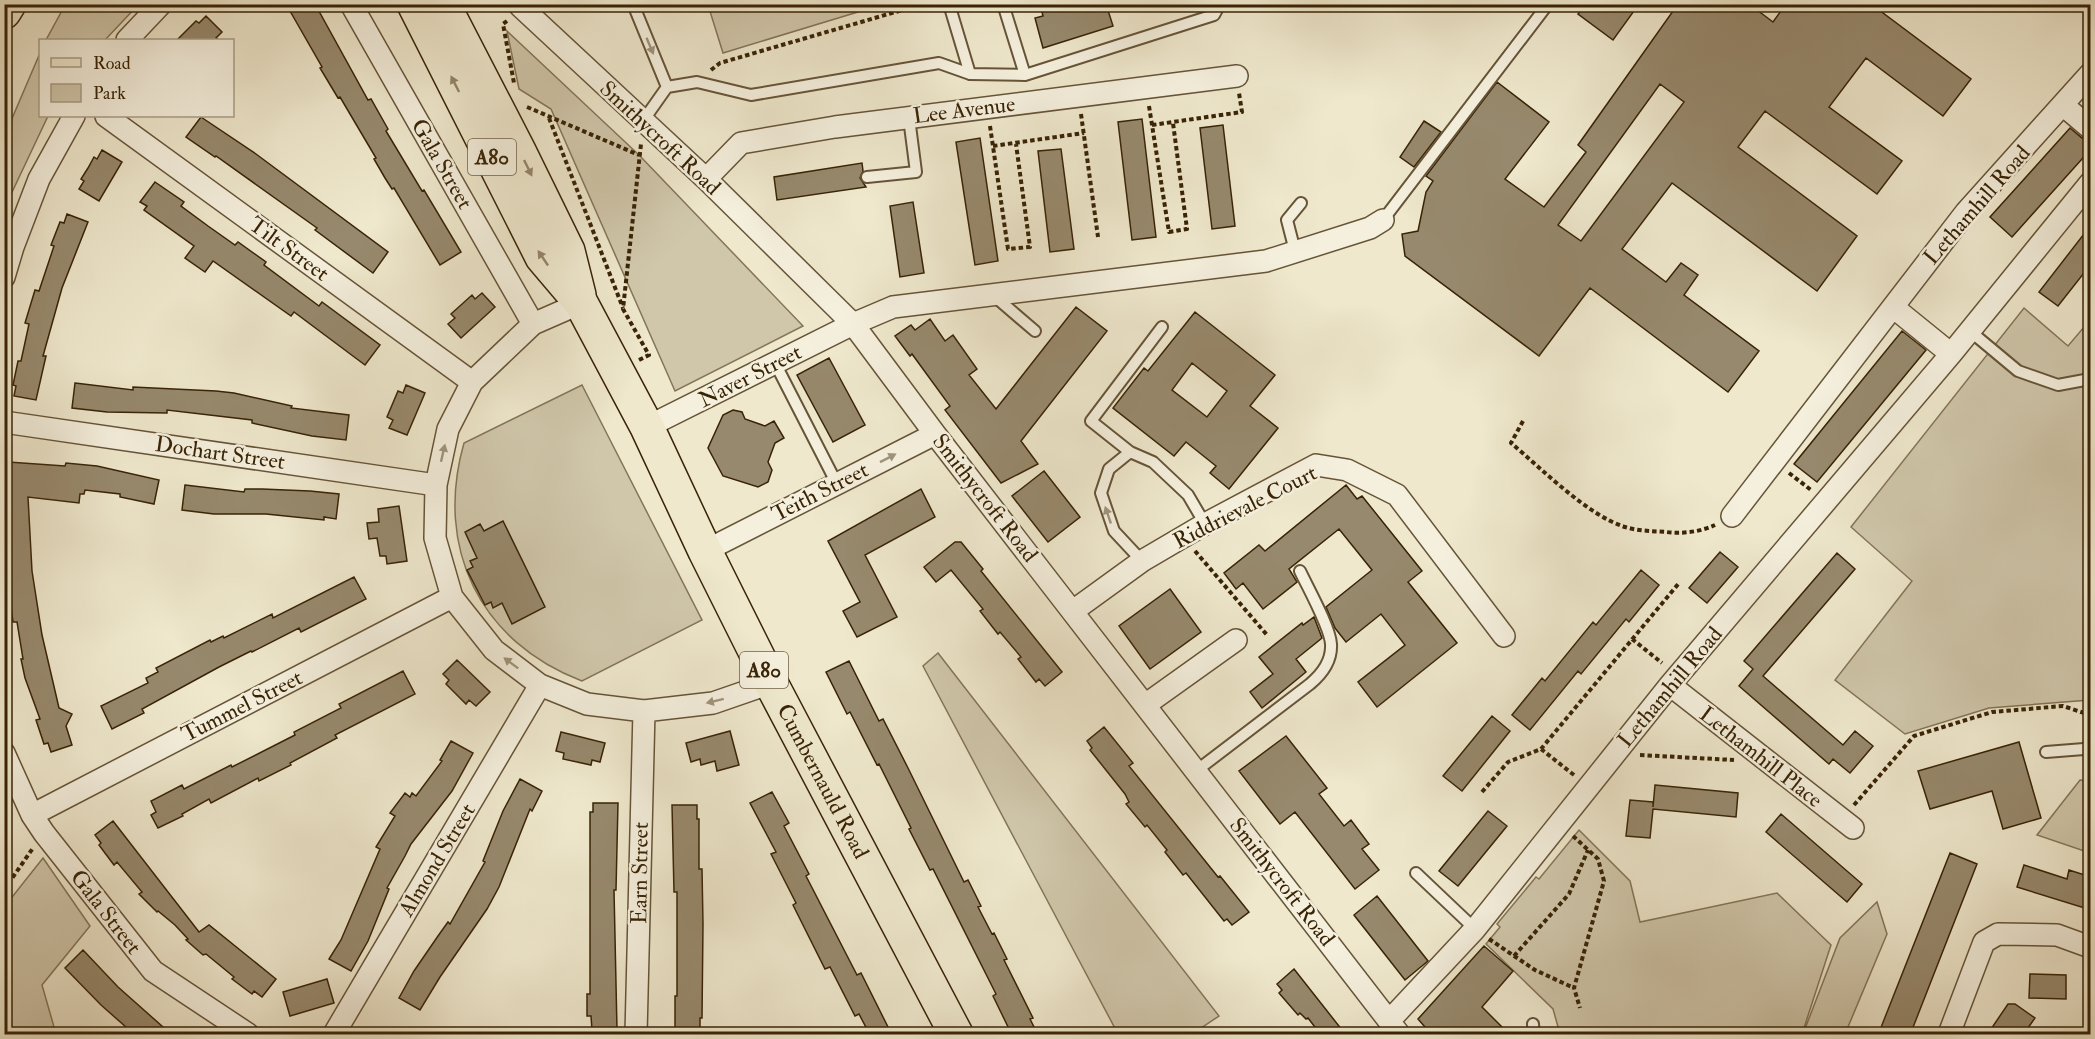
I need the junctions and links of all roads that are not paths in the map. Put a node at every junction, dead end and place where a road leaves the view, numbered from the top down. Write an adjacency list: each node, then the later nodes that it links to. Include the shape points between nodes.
1 (9, 4): 12 (main road)
2 (161, 4): 13 (street)
3 (351, 4): 35 (street, Gala Street)
4 (414, 4): 33 (main road, Cumbernauld Road / A80, one-way to 4, via 542,258)
5 (443, 4): 33 (main road, Cumbernauld Road / A80, one-way to 33, via 568,251)
6 (633, 4): 18 (lane, one-way to 18)
7 (949, 4): 14 (lane)
8 (1003, 4): 16 (lane)
9 (1221, 4): 16 (lane, via 1214,15)
10 (1548, 4): 29 (lane)
11 (521, 5): 23 (street, Smithycroft Road)
12 (4, 12)
13 (129, 39)
14 (970, 74): 16 (lane); 18 (lane, via 939,63 751,95 697,82)
15 (2091, 74): 19 (street, Lethamhill Road)
16 (1025, 75)
17 (1237, 76): 22 (street, Lee Avenue)
18 (668, 87): 23 (lane)
19 (2064, 106): 24 (street); 34 (street, Lethamhill Road, via 1966,212)
20 (73, 117): 31 (street, via 39,179)
21 (107, 117): 43 (street, Tilt Street)
22 (909, 117): 25 (lane, via 916,172); 26 (street, Lee Avenue, via 741,143)
23 (643, 121): 26 (street, Smithycroft Road)
24 (2091, 128)
25 (867, 177)
26 (706, 179): 36 (street, Smithycroft Road)
27 (2091, 183): 39 (street, Lethamhill Road)
28 (1301, 204): 30 (lane, via 1287,220)
29 (1383, 220): 30 (street, Naver Street, via 1370,228)
30 (1295, 251): 32 (street, Naver Street, via 1266,261)
31 (4, 277)
32 (993, 295): 36 (street, Naver Street, via 893,307); 38 (lane)
33 (580, 303): 35 (street); 45 (main road, Cumbernauld Road / A80)
34 (1893, 307): 40 (street); 50 (street, Lethamhill Road)
35 (533, 324): 43 (street)
36 (853, 324): 41 (street, Naver Street); 46 (street, Smithycroft Road)
37 (1162, 327): 47 (lane, via 1091,421)
38 (1035, 331)
39 (1970, 331): 40 (street, Lethamhill Road); 42 (lane, via 2018,371 2058,385)
40 (1952, 354): 59 (street, Lethamhill Road)
41 (775, 363): 45 (street, Naver Street); 48 (lane)
42 (2091, 378)
43 (472, 381): 49 (street, one-way to 43, via 448,429)
44 (4, 422): 49 (street, Dochart Street)
45 (647, 427): 52 (main road, Cumbernauld Road / A80)
46 (934, 434): 48 (street, Teith Street, one-way to 46); 56 (street, Smithycroft Road)
47 (1130, 452): 51 (lane, via 1153,462 1188,495); 53 (lane, one-way to 47, via 1114,531 1101,493 1109,469)
48 (837, 484): 52 (street, Teith Street)
49 (435, 485): 55 (street, via 435,538)
50 (1732, 516)
51 (1205, 524): 53 (street, Riddrievale Court); 57 (street, Riddrievale Court, via 1316,465 1347,470 1397,495)
52 (705, 551): 60 (main road, Cumbernauld Road / A80)
53 (1142, 561): 56 (street, Riddrievale Court)
54 (1300, 571): 67 (lane, via 1328,631 1331,643 1325,667 1310,684)
55 (452, 597): 61 (street, one-way to 55, via 494,650); 68 (street, Tummel Street)
56 (1073, 611): 62 (street, Smithycroft Road)
57 (1504, 636)
58 (1236, 640): 62 (street)
59 (1674, 681): 69 (street, Lethamhill Place); 71 (street, Lethamhill Road)
60 (771, 683): 63 (street, one-way to 63, via 713,703); 77 (main road, Cumbernauld Road / A80)
61 (540, 685): 63 (street, via 587,704); 75 (street, Almond Street)
62 (1145, 705): 67 (street, Smithycroft Road)
63 (644, 711): 76 (street, Earn Street)
64 (2046, 752): 65 (lane)
65 (2091, 752)
66 (4, 753): 68 (street, Gala Street)
67 (1196, 771): 73 (street, Smithycroft Road)
68 (32, 815): 74 (street, Gala Street, via 153,971)
69 (1848, 824)
70 (1416, 873): 71 (lane)
71 (1474, 929): 73 (street, Lethamhill Road)
72 (2091, 947): 78 (street, via 2057,935 1998,934 1984,942)
73 (1394, 1028)
74 (248, 1035)
75 (334, 1035)
76 (636, 1035)
77 (956, 1035)
78 (1949, 1035)

